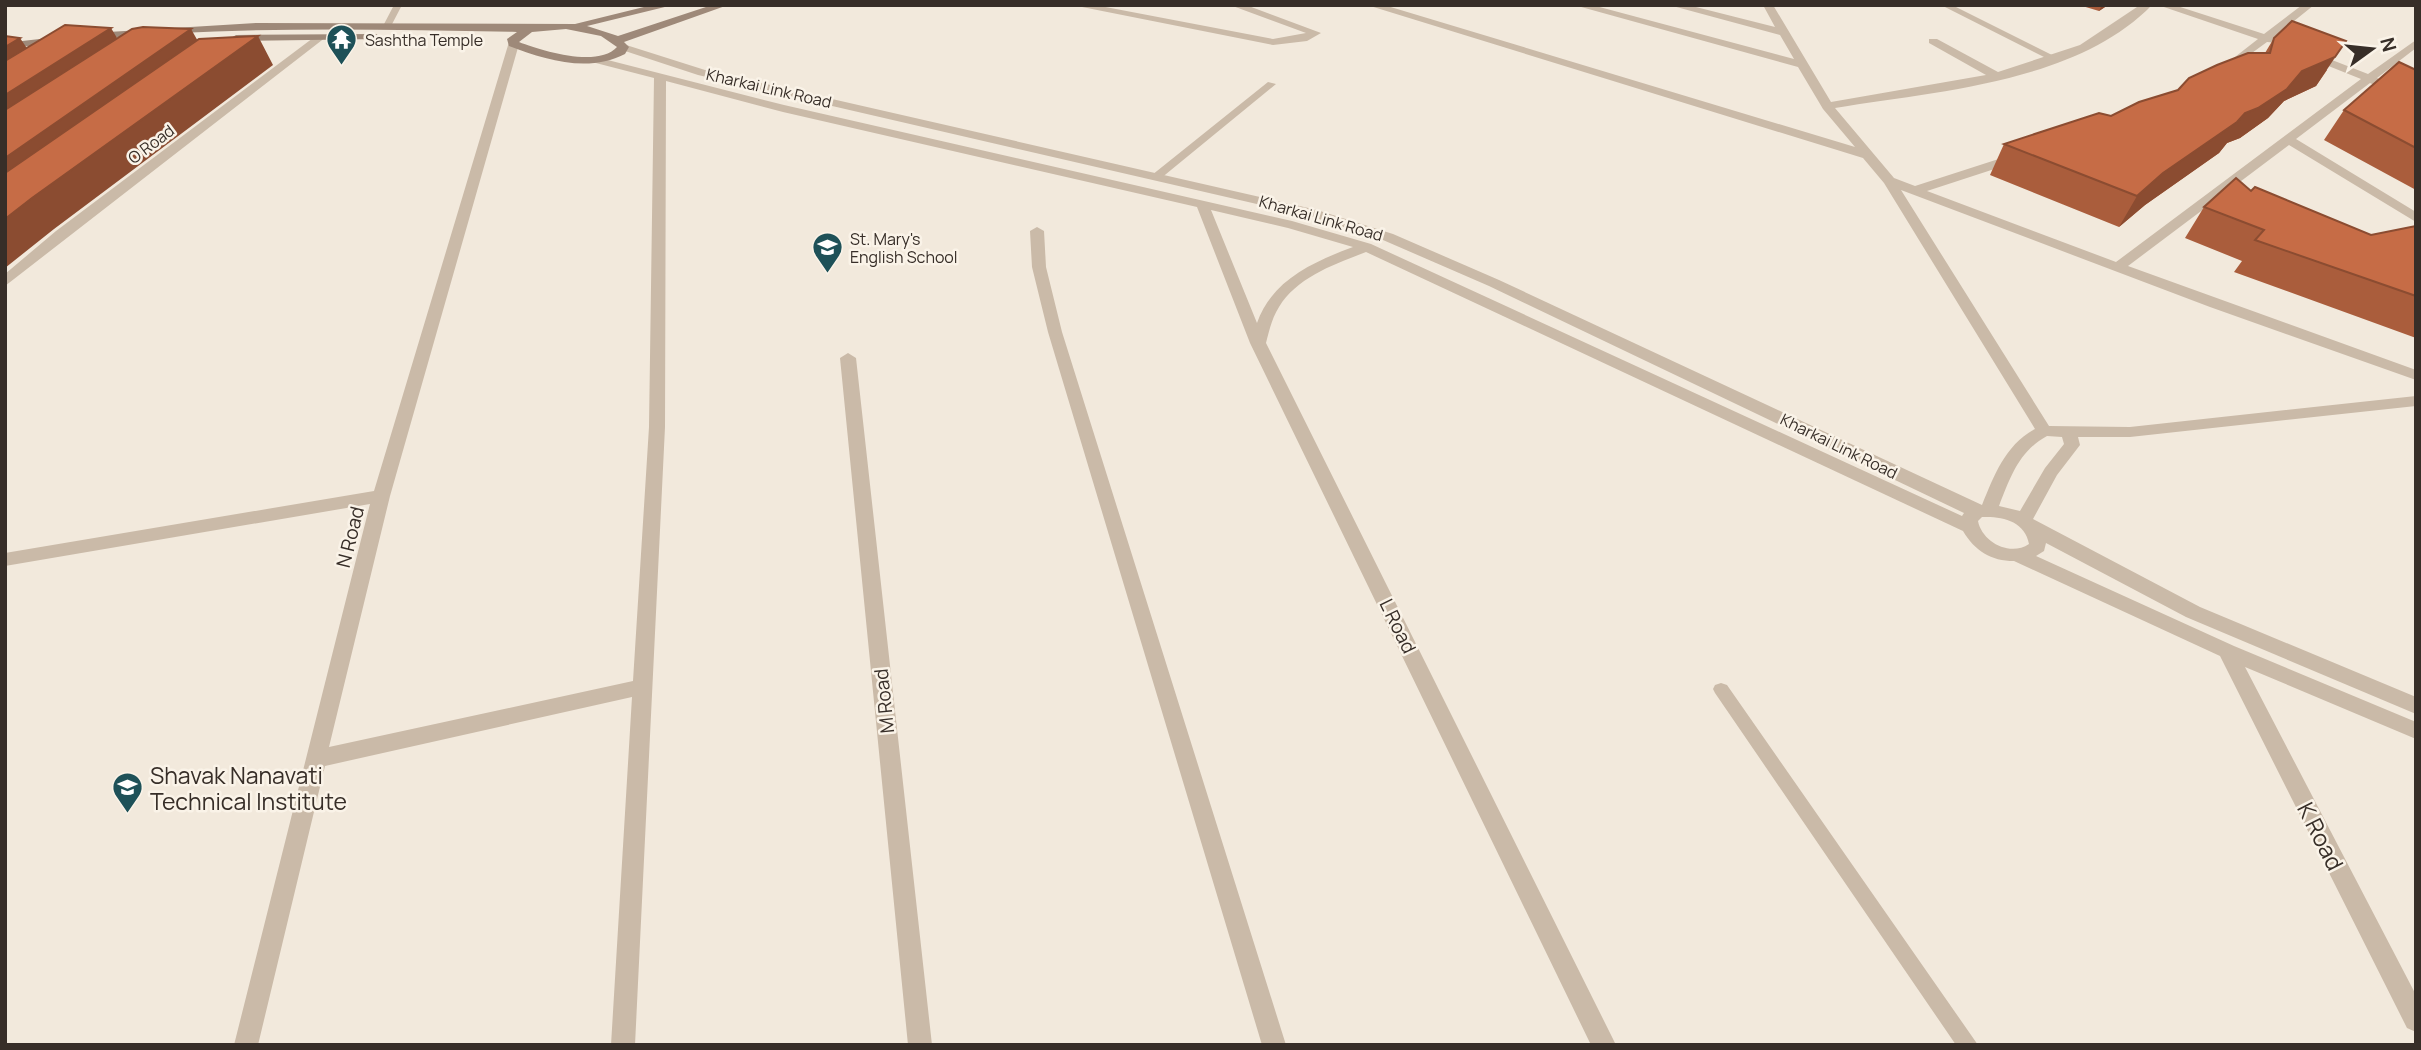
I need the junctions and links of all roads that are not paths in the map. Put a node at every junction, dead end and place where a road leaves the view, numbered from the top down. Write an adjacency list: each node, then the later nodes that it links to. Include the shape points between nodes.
1 (398, 5): 14 (lane)
2 (668, 5): 15 (main road)
3 (723, 5): 22 (main road)
4 (1077, 5): 5 (street, via 1273,42 1316,33)
5 (1235, 5)
6 (1372, 5): 40 (street)
7 (1579, 5): 30 (street)
8 (1674, 5): 17 (street)
9 (1768, 5): 17 (street)
10 (1945, 5): 28 (lane)
11 (2147, 5): 28 (street, via 2118,28)
12 (2163, 5): 19 (street)
13 (2309, 5): 19 (street)
14 (387, 26): 16 (main road); 18 (main road, via 199,27 86,42)
15 (566, 26): 16 (main road); 22 (main road, via 604,33)
16 (530, 29): 20 (main road)
17 (1782, 33): 30 (street)
18 (321, 37): 20 (main road); 49 (street, O Road, via 61,234)
19 (2267, 39): 24 (street); 31 (street)
20 (513, 41): 29 (main road, via 549,55); 56 (street, N Road)
21 (1933, 41): 32 (street)
22 (620, 43): 29 (main road, via 617,55); 41 (street, Kharkai Link Road, via 714,76)
23 (2416, 43): 34 (street)
24 (2280, 44)
25 (5, 46): 27 (main road, via 68,44)
26 (2293, 49): 34 (street)
27 (5, 56)
28 (2056, 59): 32 (street)
29 (596, 60): 33 (street)
30 (1801, 64): 37 (street)
31 (2216, 74)
32 (1996, 76): 37 (street)
33 (660, 77): 44 (street); 62 (street, via 657,427)
34 (2369, 78): 36 (street); 38 (street)
35 (1271, 84): 41 (lane)
36 (2416, 101)
37 (1827, 106): 40 (street)
38 (2288, 139): 45 (street); 48 (street)
39 (2032, 152): 43 (street)
40 (1867, 155): 42 (street)
41 (1156, 177): 57 (street, Kharkai Link Road, via 1317,214 1388,237 1531,300)
42 (1889, 181): 43 (street); 54 (street)
43 (1916, 190): 48 (street)
44 (1202, 204): 47 (street); 50 (street, L Road)
45 (2416, 218)
46 (1037, 231): 71 (street, via 1055,332)
47 (1366, 247): 50 (street, via 1321,265 1291,285 1271,307); 57 (street)
48 (2118, 267): 52 (street)
49 (5, 282)
50 (1258, 343): 72 (street, L Road)
51 (848, 358): 70 (street, M Road)
52 (2416, 375)
53 (2416, 401): 55 (street, via 2170,429)
54 (2044, 432): 55 (street); 57 (street, via 2027,440)
55 (2069, 432): 58 (street, via 2072,445 2051,472)
56 (382, 496): 60 (street); 66 (street, N Road)
57 (1978, 516): 58 (street, Kharkai Link Road, via 2012,514); 59 (street, Kharkai Link Road, via 1975,538 1987,547)
58 (2027, 524): 59 (street, via 2038,546); 64 (street, Kharkai Link Road, via 2193,612)
59 (2019, 556): 61 (street, Kharkai Link Road)
60 (5, 560)
61 (2227, 651): 65 (street, Kharkai Link Road); 67 (street, K Road)
62 (643, 687): 66 (street); 69 (street)
63 (1721, 690): 73 (lane)
64 (2416, 706)
65 (2416, 731)
66 (316, 759): 68 (street, N Road)
67 (2416, 1020)
68 (246, 1045)
69 (623, 1045)
70 (920, 1045)
71 (1274, 1045)
72 (1604, 1045)
73 (1968, 1045)

